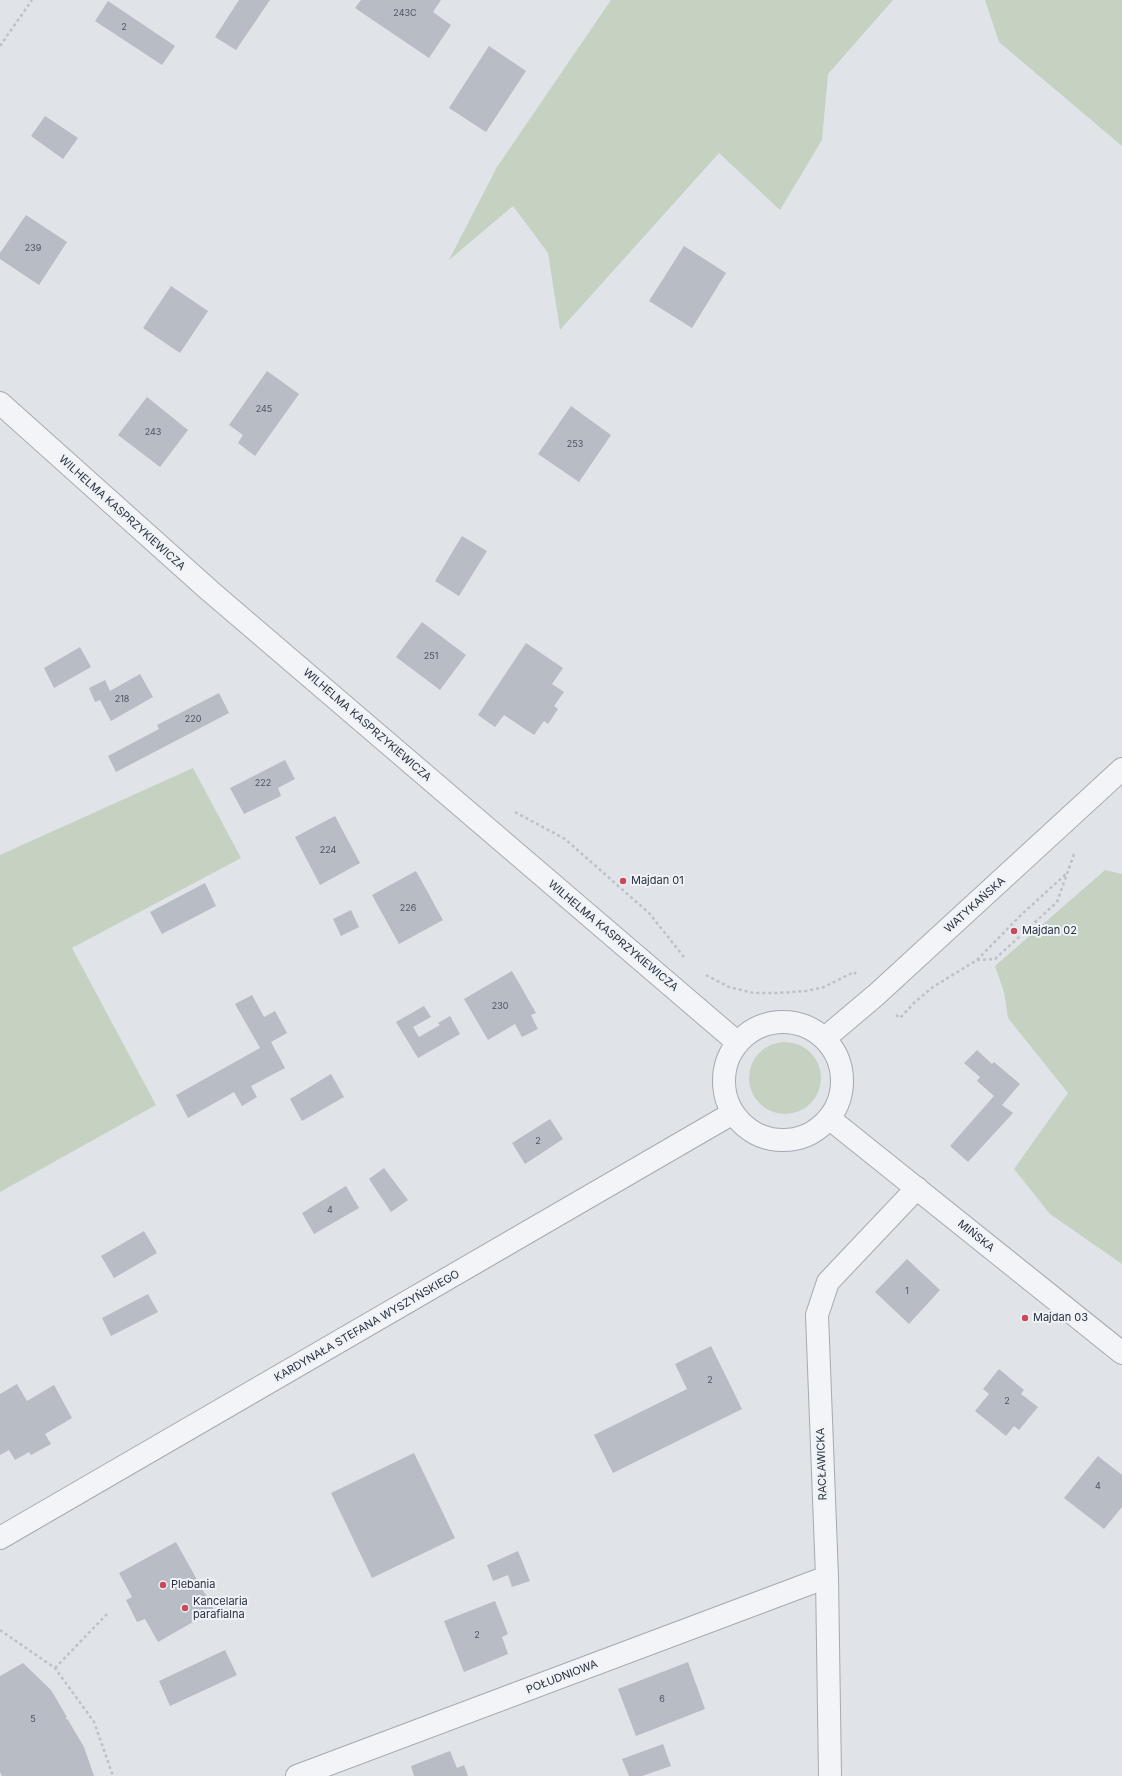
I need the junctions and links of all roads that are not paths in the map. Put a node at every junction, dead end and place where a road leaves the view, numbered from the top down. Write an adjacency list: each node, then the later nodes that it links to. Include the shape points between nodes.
1 (0, 403): 4 (street, WILHELMA KASPRZYKIEWICZA, via 210,591)
2 (1122, 769): 3 (street, WATYKAŃSKA, via 876,995)
3 (825, 1038): 4 (street, via 809,1027 790,1022 771,1023 753,1030); 6 (street, via 838,1056 843,1078 840,1100)
4 (738, 1043): 5 (street, via 728,1058 724,1077 726,1095)
5 (733, 1113): 6 (street, via 748,1129 768,1139 791,1140 812,1133); 9 (street, KARDYNAŁA STEFANA WYSZYŃSKIEGO)
6 (830, 1119): 7 (street, MIŃSKA)
7 (917, 1188): 8 (street, MIŃSKA); 10 (street, RACŁAWICKA, via 828,1282 817,1316)
8 (1122, 1353)
9 (0, 1538)
10 (827, 1577): 11 (street, POŁUDNIOWA); 12 (street, RACŁAWICKA)
11 (297, 1776)
12 (830, 1776)

